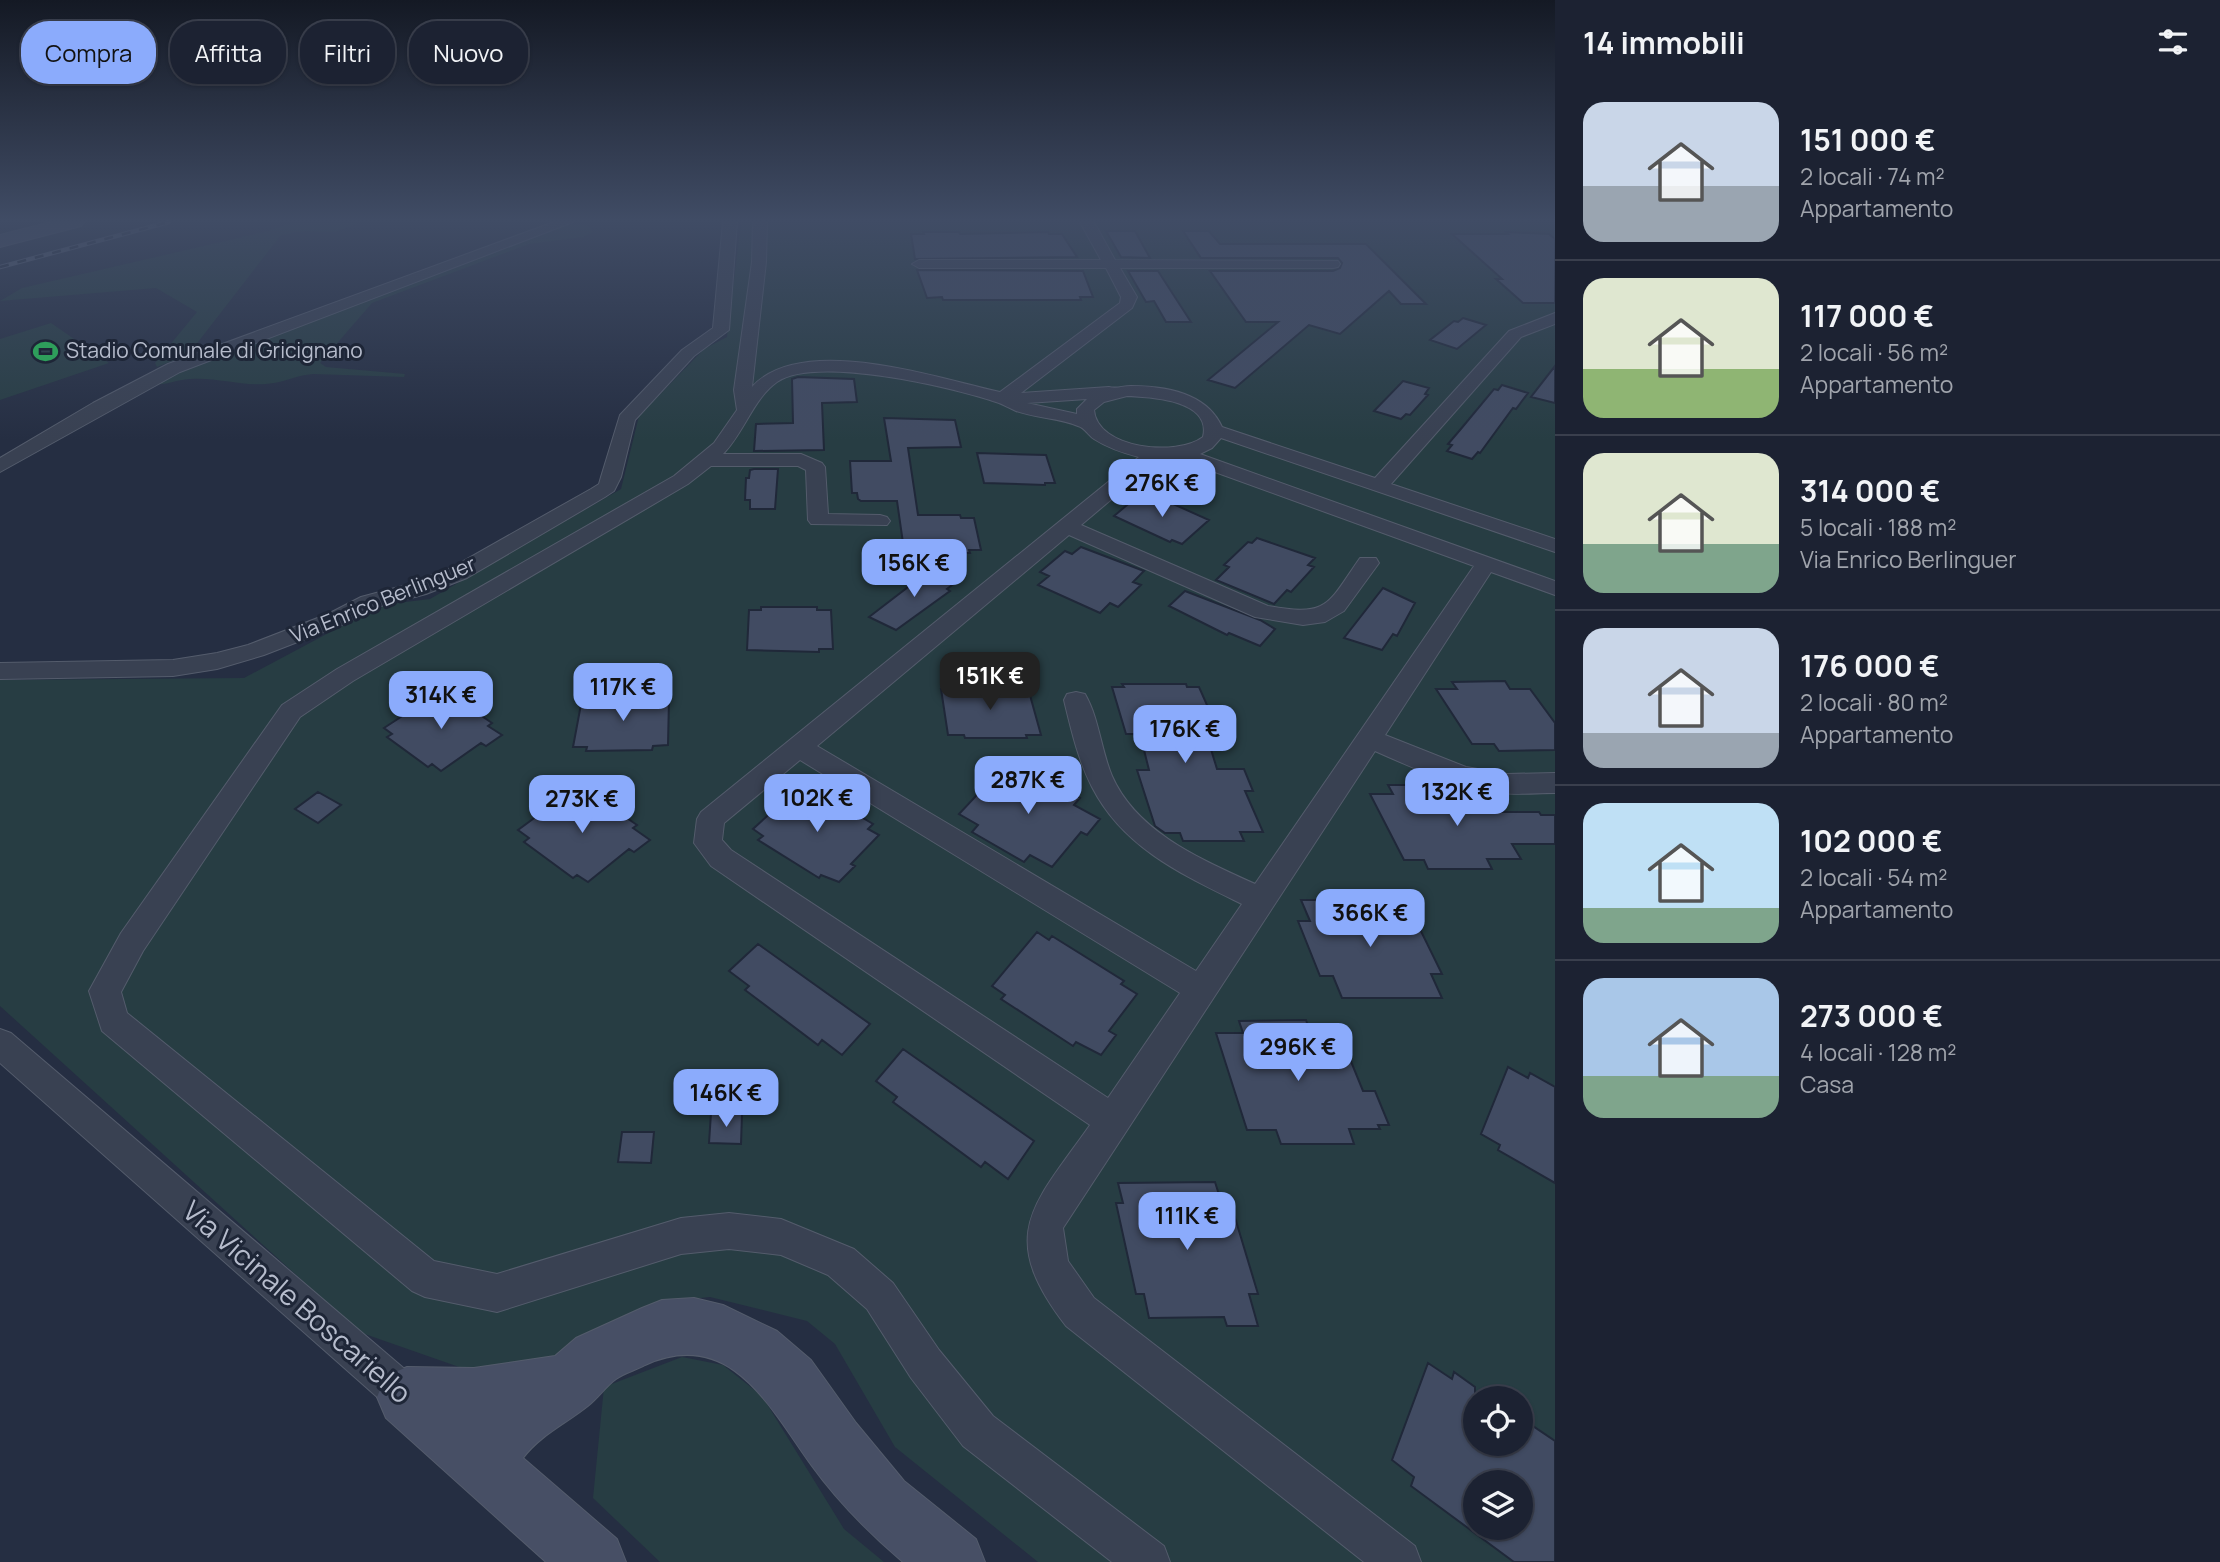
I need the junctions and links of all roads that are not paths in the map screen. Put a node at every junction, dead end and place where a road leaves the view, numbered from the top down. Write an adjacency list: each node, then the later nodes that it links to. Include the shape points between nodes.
1 (370, 295): 15 (street, via 174,368)
2 (724, 295): 24 (street, Via Enrico Berlinguer, via 721,330 688,353 626,419 607,487 459,573 369,601 336,619 217,661 173,668)
3 (755, 295): 8 (street, via 743,390)
4 (1128, 295): 7 (street, via 1127,305)
5 (1555, 318): 17 (street, via 1515,334)
6 (1127, 391): 7 (street); 9 (street, via 1098,398 1084,413); 10 (street, via 1186,401 1211,419)
7 (1003, 398): 8 (street, via 833,365 775,374); 9 (street)
8 (745, 409): 14 (street, via 726,440)
9 (1086, 422): 11 (street)
10 (1214, 430): 12 (street, via 1199,448); 17 (street)
11 (1111, 443): 13 (street); 16 (street, via 1126,462)
12 (1181, 453): 13 (street); 22 (street)
13 (1154, 454): 16 (street)
14 (705, 460): 18 (street, via 811,463 818,520); 38 (street, via 681,480 345,675 290,712 132,942 105,991 113,1021 425,1278 497,1293 681,1236 729,1231 781,1237 841,1262 880,1296 925,1364 978,1431)
15 (0, 466)
16 (1125, 478): 19 (street)
17 (1378, 486): 20 (street)
18 (880, 521)
19 (1066, 526): 21 (street, via 1263,612 1296,619 1321,618 1336,608); 27 (street)
20 (1555, 547)
21 (1368, 563)
22 (1487, 563): 23 (street); 26 (street)
23 (1555, 588)
24 (0, 671)
25 (1076, 700): 29 (street, via 1095,764 1124,816 1177,859)
26 (1370, 738): 28 (street, via 1464,777); 29 (street)
27 (799, 747): 30 (street); 32 (street, via 711,819 708,843 721,858)
28 (1555, 783)
29 (1261, 900): 30 (street)
30 (1201, 990): 32 (street)
31 (0, 1043): 34 (street, Via Vicinale Boscariello)
32 (1113, 1121): 39 (street, via 1045,1227 1046,1252 1059,1287 1080,1312)
33 (569, 1384): 34 (street, via 474,1398); 35 (street, via 511,1424 493,1448); 37 (street, via 596,1358 662,1328 694,1326 723,1334 757,1351 790,1381 882,1503)
34 (407, 1397): 35 (street, Via Vicinale Boscariello)
35 (490, 1471): 36 (street, Via Vicinale Boscariello)
36 (594, 1562)
37 (953, 1562)
38 (1148, 1562)
39 (1399, 1562)

